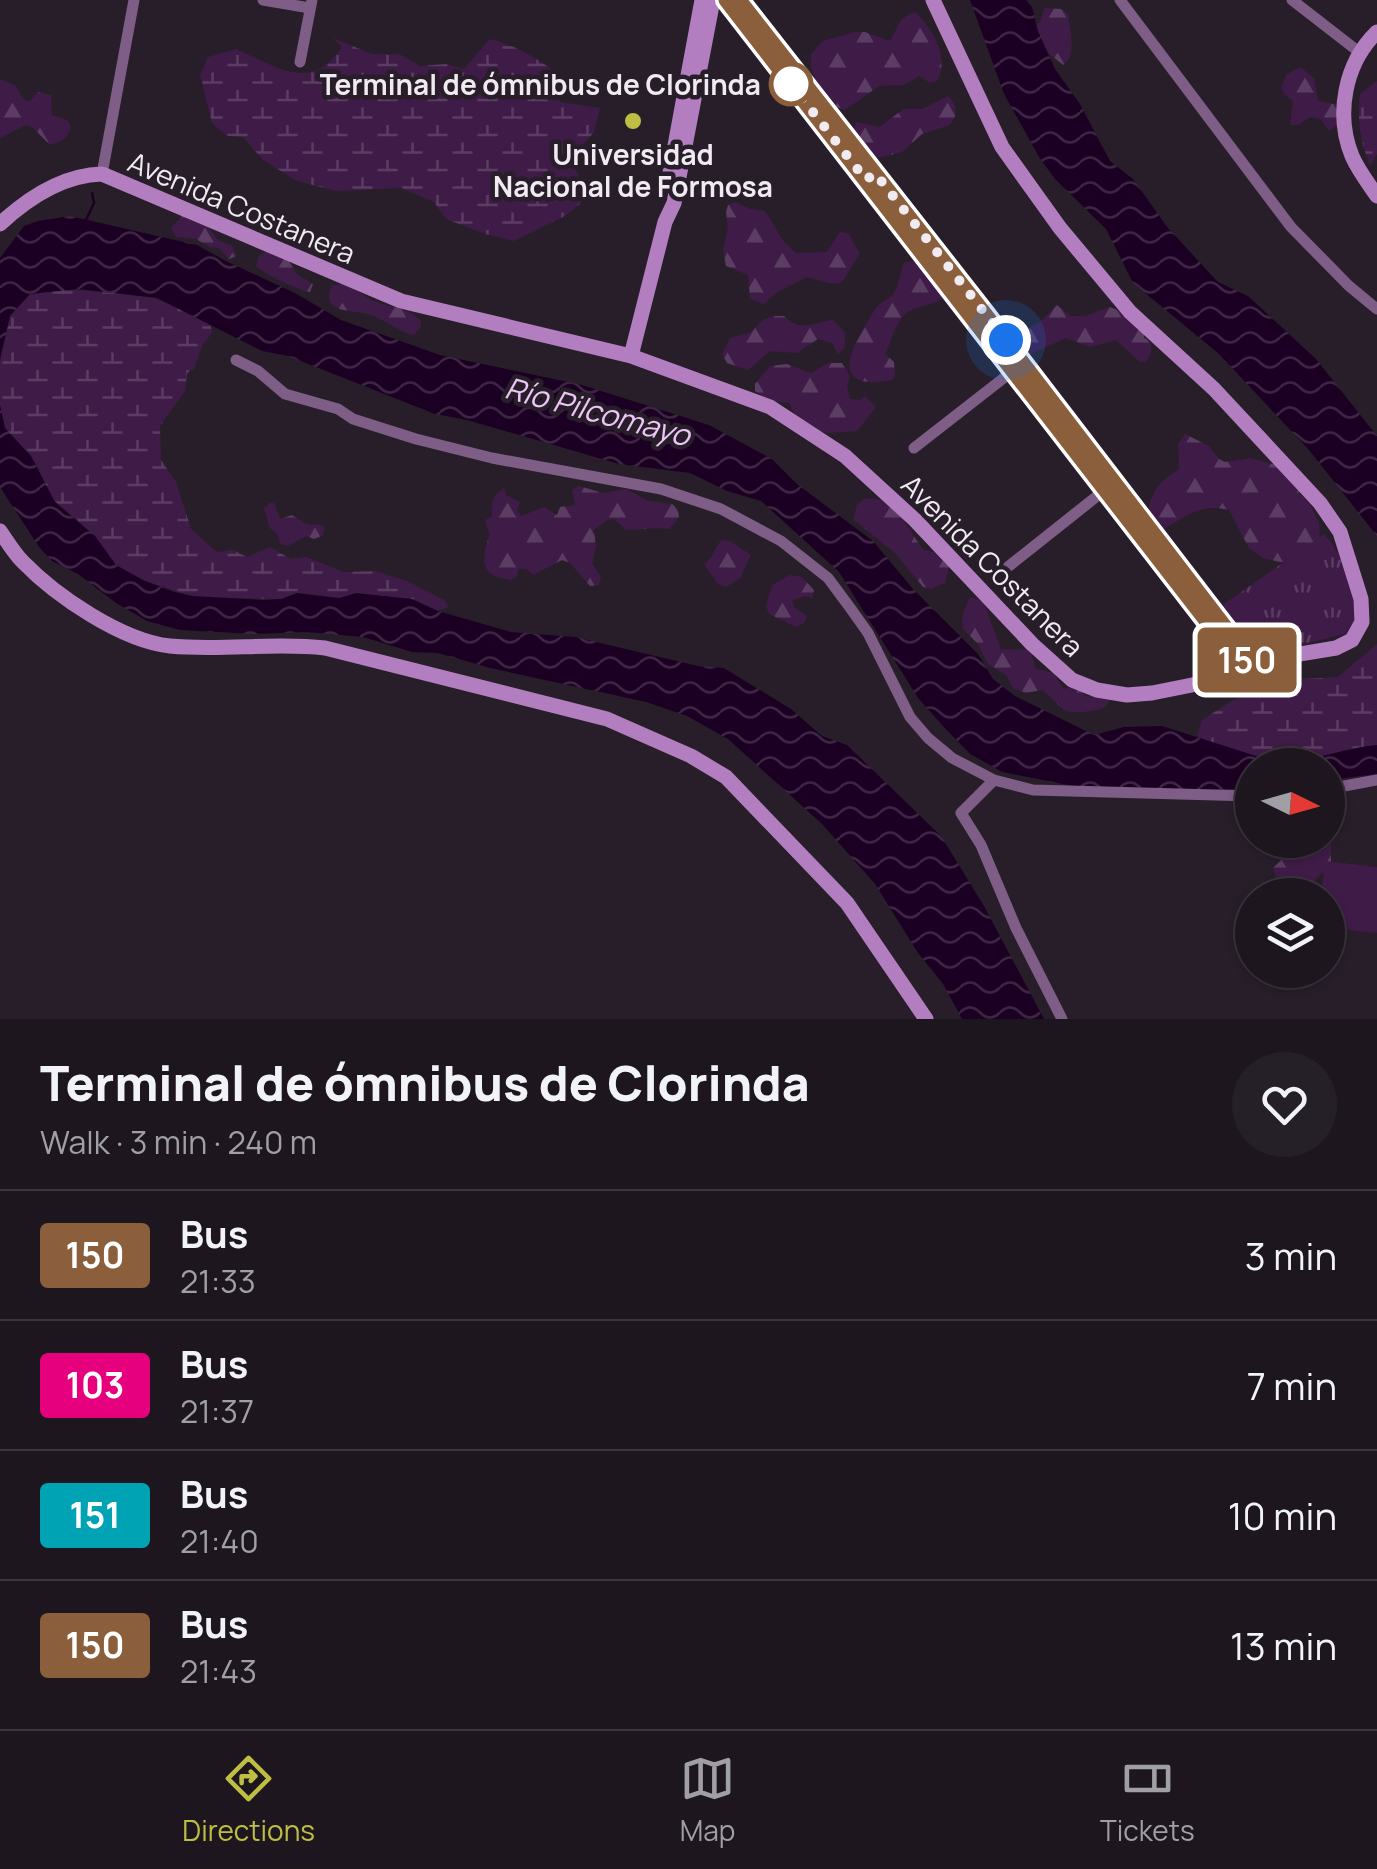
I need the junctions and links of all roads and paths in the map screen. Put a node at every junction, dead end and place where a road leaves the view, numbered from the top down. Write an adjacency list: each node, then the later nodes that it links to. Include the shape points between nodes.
1 (134, 0): 14 (street)
2 (263, 0): 10 (street)
3 (702, 0): 17 (street)
4 (713, 0): 17 (street)
5 (726, 0): 15 (street)
6 (739, 0): 15 (street)
7 (933, 0): 28 (street, Avenida Costanera, via 1002,147 1060,228 1130,312 1214,389 1340,532 1361,599 1362,622 1352,640)
8 (1120, 0): 19 (street, via 1291,227)
9 (1292, 0): 12 (street)
10 (311, 4): 13 (street)
11 (1377, 32): 12 (street)
12 (1358, 52): 16 (street, via 1346,95 1347,142)
13 (300, 62)
14 (102, 174): 18 (street, Avenida Costanera, via 82,174 49,188); 20 (street, Avenida Costanera, via 401,301)
15 (871, 177): 22 (street); 23 (street)
16 (1377, 196)
17 (665, 222): 20 (street)
18 (0, 224)
19 (1377, 309)
20 (631, 356): 28 (street, Avenida Costanera, via 770,407 845,456 1072,680 1097,690 1152,694)
21 (236, 360): 29 (street, via 285,394 416,440 662,489 781,540 840,594 928,738)
22 (1014, 370): 23 (street); 24 (street)
23 (1063, 424): 25 (street); 28 (street)
24 (914, 448)
25 (1106, 489): 27 (street); 28 (street, via 1232,654)
26 (0, 531): 33 (street, via 21,561 64,598 141,639 168,646 326,648 608,719 691,756 726,778 847,902)
27 (1004, 570)
28 (1252, 662)
29 (994, 780): 32 (street, via 1054,792); 34 (street, via 961,813)
30 (1377, 780): 31 (street)
31 (1345, 786)
32 (1235, 796)
33 (926, 1019)
34 (1062, 1019)

